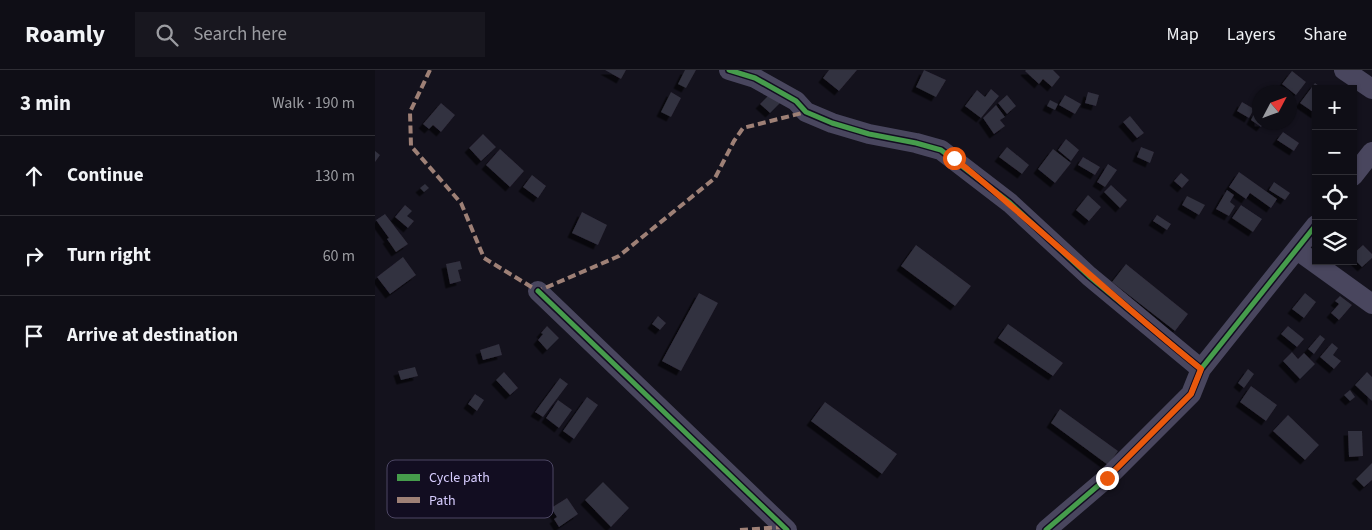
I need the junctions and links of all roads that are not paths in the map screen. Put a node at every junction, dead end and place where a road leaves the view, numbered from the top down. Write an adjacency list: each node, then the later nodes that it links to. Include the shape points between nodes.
1 (729, 70): 10 (street, via 755,78 796,101 806,112 832,123 941,150 1010,203 1097,283)
2 (1344, 70): 3 (street)
3 (1372, 89)
4 (1372, 152): 5 (street)
5 (1354, 175)
6 (1312, 230): 7 (street)
7 (1297, 250): 9 (street); 10 (street)
8 (539, 291): 11 (street)
9 (1372, 304)
10 (1201, 369): 12 (street, via 1191,394 1107,478)
11 (787, 530)
12 (1047, 530)

